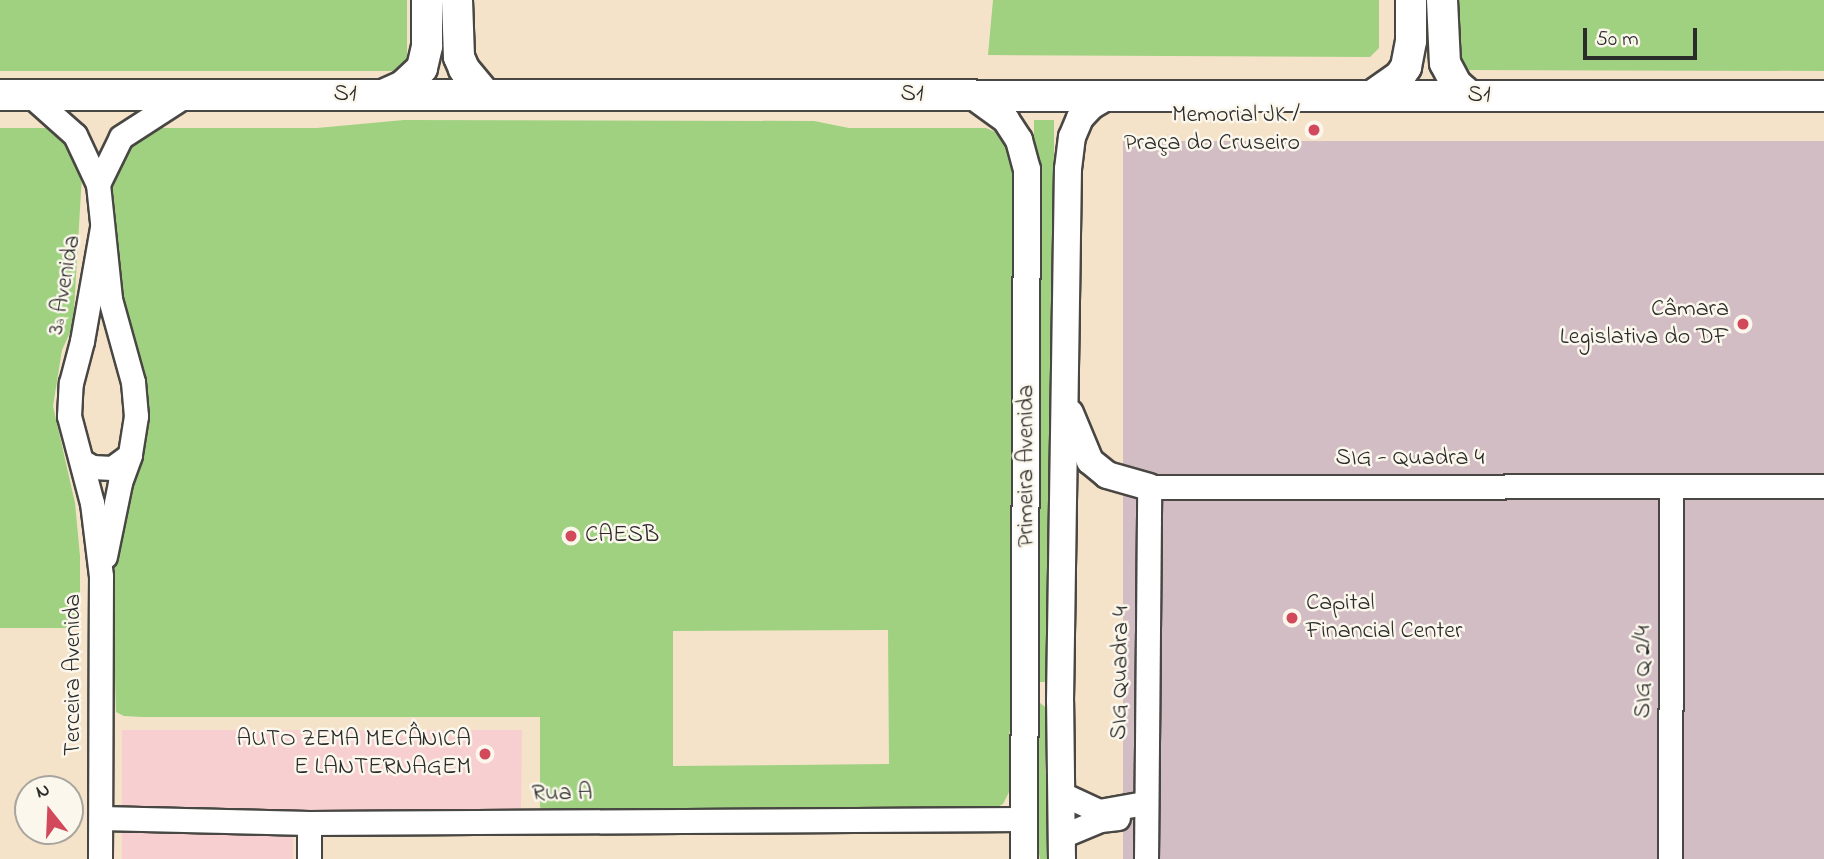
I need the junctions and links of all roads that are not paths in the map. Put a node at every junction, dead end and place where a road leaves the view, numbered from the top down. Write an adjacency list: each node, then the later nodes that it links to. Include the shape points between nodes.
1 (427, 0): 7 (highway, via 422,68 402,86)
2 (457, 0): 8 (highway, via 459,57)
3 (1410, 0): 9 (highway, via 1406,67)
4 (1442, 0): 12 (highway, via 1445,63 1456,84)
5 (0, 95): 6 (highway, S1)
6 (30, 95): 14 (highway, S1); 15 (street, via 75,135)
7 (382, 95): 8 (highway, S1); 14 (highway, S1)
8 (486, 95): 10 (highway, S1)
9 (1373, 95): 11 (highway, S1); 12 (highway, S1)
10 (973, 96): 11 (highway, S1); 26 (main road, Primeira Avenida, via 1006,120 1019,140 1027,169)
11 (1110, 96): 19 (main road, Primeira Avenida, via 1080,118 1069,154)
12 (1470, 96): 13 (highway, S1)
13 (1824, 96)
14 (183, 97): 15 (street, via 121,136)
15 (98, 184): 16 (street)
16 (102, 228): 17 (street, 3ª Avenida); 18 (street, 3ª Avenida, via 110,299)
17 (82, 341): 18 (street, via 95,335 113,337); 21 (street, 3ª Avenida, via 71,383 69,416)
18 (126, 346): 20 (street, 3ª Avenida, via 136,416)
19 (1064, 391): 24 (main road, via 1090,461 1107,475); 27 (main road, Primeira Avenida)
20 (130, 454): 21 (street, via 112,468 92,467); 25 (street, 3ª Avenida)
21 (82, 461): 25 (street, 3ª Avenida)
22 (1671, 486): 23 (street, SIG - Quadra 4); 24 (street, SIG - Quadra 4); 39 (street, SIG Q 2/4)
23 (1824, 486)
24 (1149, 487): 29 (street, SIG Quadra 4)
25 (101, 576): 30 (street, Terceira Avenida)
26 (1026, 701): 27 (main road, via 1043,691); 32 (main road, Primeira Avenida)
27 (1060, 701): 28 (main road, Primeira Avenida)
28 (1062, 794): 29 (street, via 1099,811); 34 (main road, Primeira Avenida)
29 (1145, 811): 31 (street); 35 (street, SIG Quadra 4)
30 (101, 818): 33 (street, Rua A); 36 (street, Terceira Avenida)
31 (1121, 818): 34 (street, via 1100,820); 35 (street)
32 (1024, 819): 33 (street, Rua A); 38 (main road, Primeira Avenida)
33 (309, 823): 37 (street)
34 (1062, 847)
35 (1146, 857)
36 (100, 859)
37 (309, 859)
38 (1024, 859)
39 (1670, 859)

